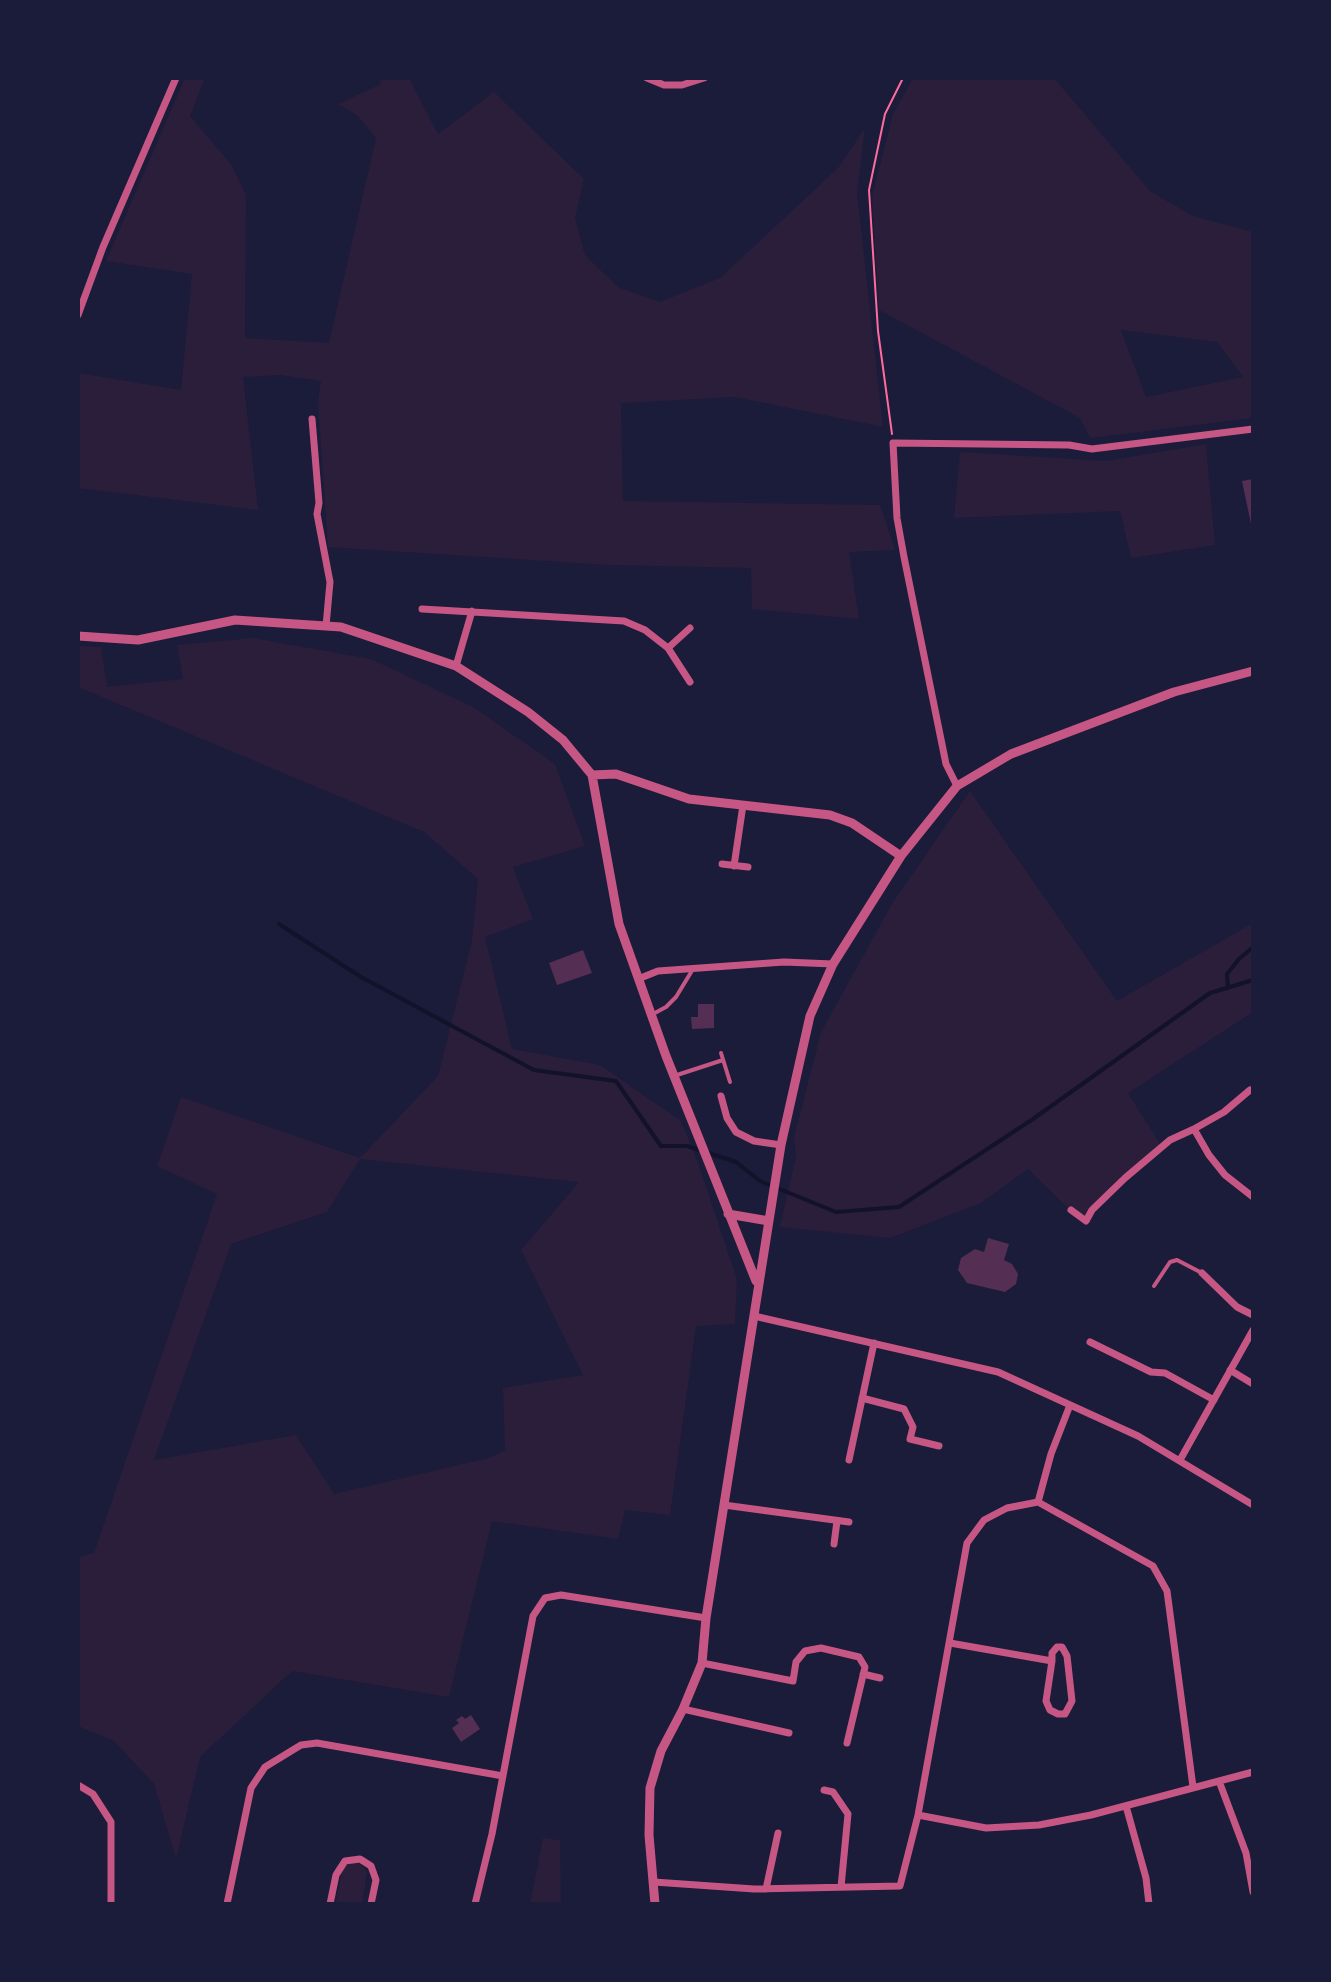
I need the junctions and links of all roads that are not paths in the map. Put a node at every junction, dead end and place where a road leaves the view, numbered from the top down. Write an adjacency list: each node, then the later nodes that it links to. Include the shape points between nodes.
1 (176, 78): 4 (street)
2 (647, 78): 3 (street, via 664,85)
3 (704, 78)
4 (78, 315)
5 (312, 419): 9 (street, via 317,514 330,582)
6 (1253, 429): 17 (street, via 1092,449 893,443 904,557 946,764)
7 (422, 609): 8 (street)
8 (472, 611): 12 (street, via 624,621); 13 (street)
9 (326, 626): 11 (street, via 235,620 138,640); 13 (street)
10 (690, 628): 12 (street)
11 (78, 636)
12 (668, 648): 15 (street)
13 (456, 666): 16 (street, via 563,740)
14 (1253, 671): 17 (street, via 1174,692 1026,749)
15 (690, 682)
16 (592, 775): 18 (street, via 616,774 689,799); 25 (street, via 619,924)
17 (957, 786): 19 (street)
18 (743, 805): 19 (street, via 830,815 863,829); 21 (street)
19 (901, 856): 23 (street)
20 (722, 864): 21 (street)
21 (734, 866): 22 (street)
22 (748, 867)
23 (833, 964): 24 (street); 34 (street, via 810,1016)
24 (693, 969): 25 (street, via 658,971); 26 (lane, via 676,997)
25 (638, 979): 26 (street)
26 (651, 1015): 29 (street)
27 (721, 1053): 28 (lane)
28 (723, 1060): 29 (lane); 30 (lane)
29 (674, 1076): 37 (street)
30 (730, 1082)
31 (1250, 1090): 33 (street)
32 (721, 1096): 34 (street, via 736,1132)
33 (1194, 1129): 35 (street, via 1225,1175); 36 (street, via 1170,1140 1125,1178 1086,1221)
34 (781, 1145): 38 (street)
35 (1253, 1197)
36 (1071, 1210)
37 (728, 1214): 38 (street); 40 (street)
38 (769, 1221): 40 (street)
39 (1202, 1273): 41 (lane, via 1177,1260); 42 (street)
40 (757, 1284): 43 (street)
41 (1154, 1286)
42 (1253, 1315)
43 (754, 1316): 46 (street); 56 (street)
44 (1253, 1330): 47 (street)
45 (1090, 1342): 50 (street)
46 (874, 1343): 49 (street); 51 (street, via 998,1372)
47 (1230, 1370): 48 (street); 50 (street)
48 (1253, 1384)
49 (862, 1398): 52 (street, via 904,1409 913,1427 910,1439); 53 (street)
50 (1214, 1400): 54 (street)
51 (1070, 1405): 54 (street); 55 (street)
52 (939, 1446)
53 (849, 1460)
54 (1180, 1460): 57 (street)
55 (1038, 1502): 62 (street, via 1007,1508 984,1520 967,1543); 74 (street, via 1153,1566 1167,1591)
56 (724, 1505): 58 (street); 61 (street)
57 (1253, 1505)
58 (837, 1521): 59 (street); 60 (street)
59 (849, 1522)
60 (834, 1544)
61 (706, 1618): 64 (street); 71 (street, via 561,1595 545,1598 533,1616)
62 (950, 1643): 63 (street); 77 (street)
63 (1052, 1661): 63 (street, via 1052,1653 1062,1647 1072,1701 1065,1714 1050,1710 1046,1701)
64 (702, 1663): 65 (street, via 793,1681 796,1662 805,1651 821,1648 859,1657); 67 (street)
65 (863, 1674): 66 (street); 69 (street)
66 (880, 1678)
67 (683, 1709): 68 (street); 81 (street, via 661,1751 650,1788)
68 (789, 1733)
69 (847, 1743)
70 (1253, 1772): 72 (street)
71 (503, 1776): 86 (street, via 317,1743 301,1745 265,1767 251,1788); 89 (street)
72 (1219, 1781): 74 (street); 84 (street, via 1246,1853)
73 (78, 1785): 85 (street, via 93,1794 111,1822)
74 (1193, 1787): 76 (street)
75 (824, 1790): 82 (street, via 833,1792 848,1814)
76 (1126, 1806): 77 (street, via 1039,1825 986,1828); 91 (street)
77 (918, 1815): 82 (street, via 900,1886)
78 (778, 1833): 80 (street)
79 (760, 1860): 80 (street)
80 (771, 1862): 83 (street)
81 (654, 1882): 83 (street); 90 (street)
82 (841, 1887): 83 (street)
83 (766, 1889)
84 (1253, 1892)
85 (111, 1904)
86 (227, 1904)
87 (330, 1904): 88 (street, via 345,1861 360,1859 371,1866 376,1880)
88 (371, 1904)
89 (475, 1904)
90 (655, 1904)
91 (1149, 1904)

